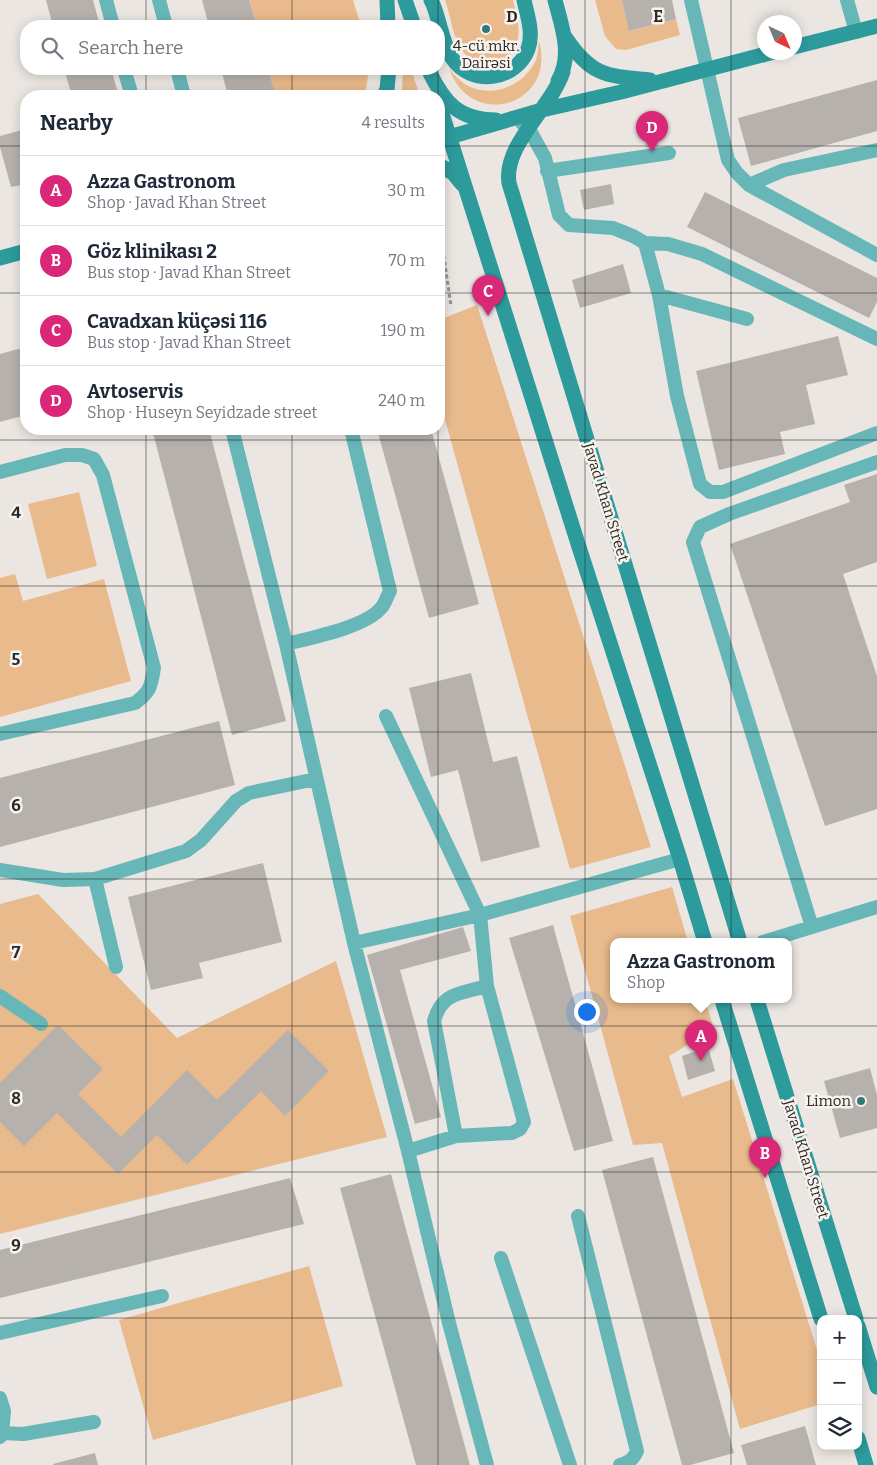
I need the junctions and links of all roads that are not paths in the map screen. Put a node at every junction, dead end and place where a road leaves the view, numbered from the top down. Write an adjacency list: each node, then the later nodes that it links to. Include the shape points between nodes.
1 (106, 0): 10 (lane)
2 (159, 0): 11 (lane)
3 (387, 0): 12 (street)
4 (406, 0): 13 (street)
5 (431, 0): 14 (street)
6 (524, 0): 18 (street, via 531,34 529,47 516,67 498,77 474,75 463,68 452,58)
7 (555, 0): 17 (street)
8 (691, 0): 21 (lane)
9 (848, 0): 16 (lane)
10 (111, 20)
11 (164, 20)
12 (388, 20)
13 (412, 20)
14 (438, 20)
15 (877, 26): 16 (street)
16 (856, 32): 19 (street)
17 (565, 36): 22 (street); 28 (street, via 594,70 608,76)
18 (445, 39)
19 (802, 45)
20 (757, 56): 21 (street)
21 (706, 70): 28 (street); 44 (lane, via 728,160)
22 (563, 72): 35 (street, Javad Khan Street); 36 (street, via 542,102)
23 (126, 75): 29 (lane)
24 (179, 75): 30 (lane)
25 (388, 75): 31 (street)
26 (430, 75): 32 (street)
27 (431, 75): 33 (street)
28 (659, 81): 35 (street)
29 (130, 90)
30 (182, 90)
31 (387, 90)
32 (434, 90)
33 (440, 90)
34 (445, 99): 36 (street, via 454,108 476,118)
35 (542, 110): 36 (street); 37 (street, Javad Khan Street)
36 (516, 118): 37 (lane); 38 (street)
37 (529, 129): 43 (lane, via 545,158); 69 (street, Javad Khan Street, via 509,165 513,198)
38 (445, 139)
39 (445, 141): 45 (street)
40 (877, 150): 44 (lane, via 784,170)
41 (669, 154): 43 (lane)
42 (445, 169): 45 (street)
43 (547, 171): 46 (lane, via 559,215 569,225 613,228)
44 (749, 185): 48 (lane)
45 (466, 188): 62 (street)
46 (645, 243): 50 (lane); 52 (lane, via 668,244 702,254)
47 (20, 253): 49 (street)
48 (877, 254)
49 (0, 258)
50 (659, 295): 51 (lane); 53 (lane, via 679,405 700,484 710,492 723,492)
51 (747, 319)
52 (877, 339)
53 (877, 433)
54 (234, 435): 58 (lane)
55 (352, 435): 58 (lane, via 390,591 382,608 356,624)
56 (877, 462): 67 (lane, via 729,514 700,527 693,542)
57 (0, 472): 60 (lane, via 65,455 94,459 103,475 154,668 147,695 135,703)
58 (286, 644): 61 (lane)
59 (386, 716): 66 (lane)
60 (0, 734)
61 (316, 779): 64 (lane, via 249,793 236,801 201,840 186,851); 71 (lane)
62 (680, 860): 66 (lane); 68 (street)
63 (0, 870): 64 (lane, via 62,880)
64 (95, 879): 72 (lane)
65 (877, 907): 67 (lane)
66 (480, 914): 71 (lane); 73 (lane)
67 (812, 927): 70 (lane)
68 (704, 938)
69 (739, 938)
70 (776, 938)
71 (354, 944): 79 (lane)
72 (116, 967)
73 (486, 986): 78 (lane, via 449,996 438,1008 434,1021); 78 (lane, via 524,1122 512,1133)
74 (0, 996): 77 (lane)
75 (723, 1003): 83 (street)
76 (758, 1003): 84 (street, Javad Khan Street)
77 (41, 1024)
78 (456, 1136): 79 (lane)
79 (408, 1151): 92 (lane)
80 (578, 1216): 94 (lane, via 637,1451 634,1458)
81 (501, 1258): 93 (lane)
82 (162, 1296): 85 (lane)
83 (820, 1315)
84 (855, 1315)
85 (0, 1333)
86 (862, 1339): 87 (street)
87 (877, 1387)
88 (0, 1398): 90 (lane, via 4,1411)
89 (94, 1422): 90 (lane)
90 (1, 1435)
91 (862, 1450): 95 (street)
92 (487, 1465)
93 (570, 1465)
94 (620, 1465)
95 (866, 1465)

